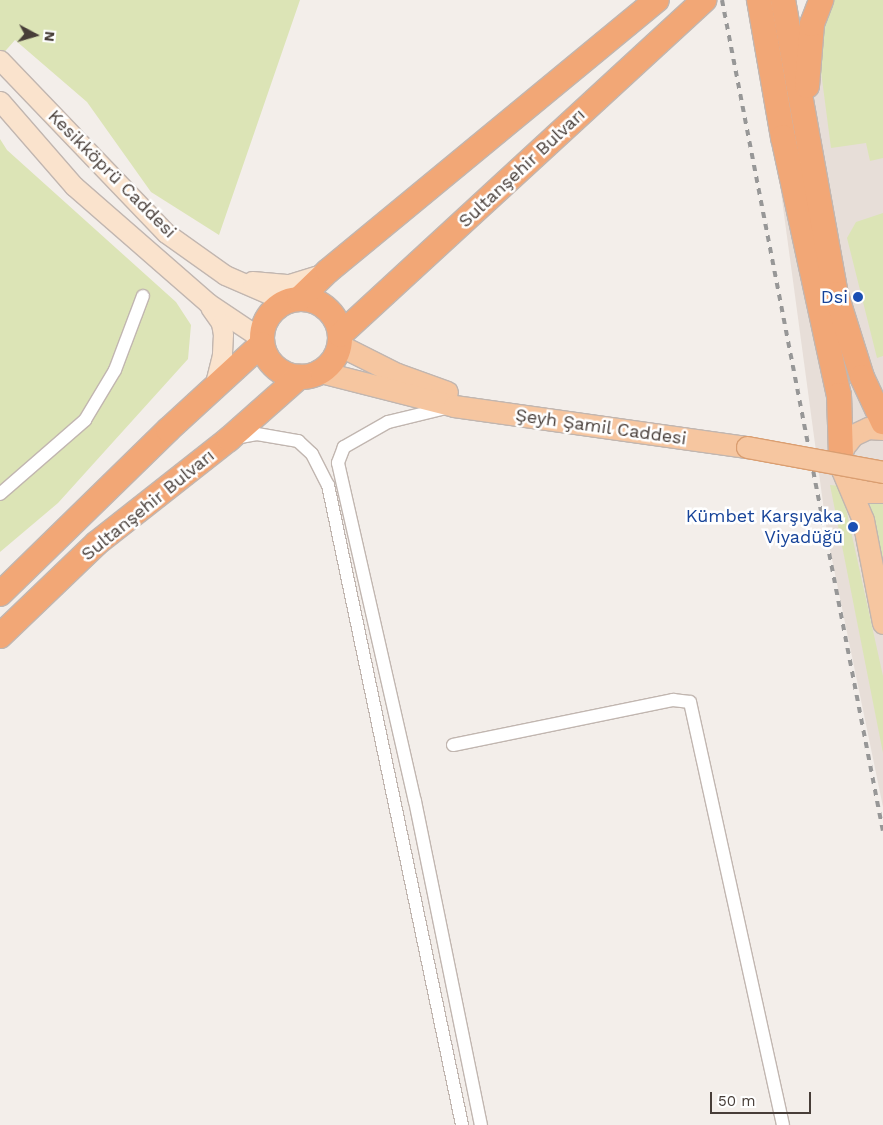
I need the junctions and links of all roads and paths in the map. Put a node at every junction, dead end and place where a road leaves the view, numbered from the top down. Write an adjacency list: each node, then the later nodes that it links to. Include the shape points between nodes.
1 (704, 0): 14 (highway, Sultanşehir Bulvarı)
2 (759, 0): 26 (highway, via 783,137 839,395)
3 (782, 0): 8 (highway)
4 (821, 0): 8 (highway, via 812,24 808,58)
5 (654, 3): 9 (highway)
6 (0, 60): 10 (street, Kesikköprü Caddesi, via 166,233)
7 (3, 105): 13 (street, Kesikköprü Caddesi, via 74,186)
8 (806, 130): 17 (highway, via 836,294)
9 (328, 271): 10 (street, via 278,285); 12 (highway)
10 (229, 277): 12 (street, Kesikköprü Caddesi)
11 (143, 296): 29 (street, via 115,370 84,420)
12 (293, 300): 14 (highway, via 316,302 327,310 336,321); 15 (highway, via 269,316)
13 (208, 303): 15 (street, Kesikköprü Caddesi); 18 (street, via 221,323 223,334 222,355)
14 (339, 340): 16 (highway, Sultanşehir Bulvarı, via 332,362); 24 (main road, Şeyh Şamil Caddesi, via 397,374 458,396)
15 (262, 341): 16 (highway, via 267,357 276,368); 18 (highway, Sultanşehir Bulvarı)
16 (310, 375): 20 (main road, Şeyh Şamil Caddesi); 23 (highway, Sultanşehir Bulvarı)
17 (862, 377): 19 (main road); 21 (highway)
18 (214, 386): 32 (highway, Sultanşehir Bulvarı)
19 (883, 400)
20 (454, 406): 24 (main road, Şeyh Şamil Caddesi); 30 (street, via 418,412 388,422 344,447 338,463)
21 (883, 422)
22 (883, 429): 26 (main road, via 868,428 849,439)
23 (229, 439): 31 (street, via 257,434 298,441 321,466); 36 (highway, Sultanşehir Bulvarı, via 96,543)
24 (747, 440): 25 (main road, Şeyh Şamil Caddesi); 27 (main road, Şeyh Şamil Caddesi, bridge)
25 (883, 457)
26 (843, 464): 28 (main road, via 852,486 864,492); 35 (main road, via 863,520)
27 (883, 472)
28 (883, 492)
29 (0, 494)
30 (348, 512): 31 (street); 39 (street, via 417,810)
31 (333, 516): 38 (street)
32 (52, 541): 33 (street); 34 (highway, Sultanşehir Bulvarı)
33 (0, 584)
34 (0, 594)
35 (883, 623)
36 (0, 636)
37 (453, 745): 40 (street, via 672,700 690,702)
38 (462, 1125)
39 (480, 1125)
40 (783, 1125)

